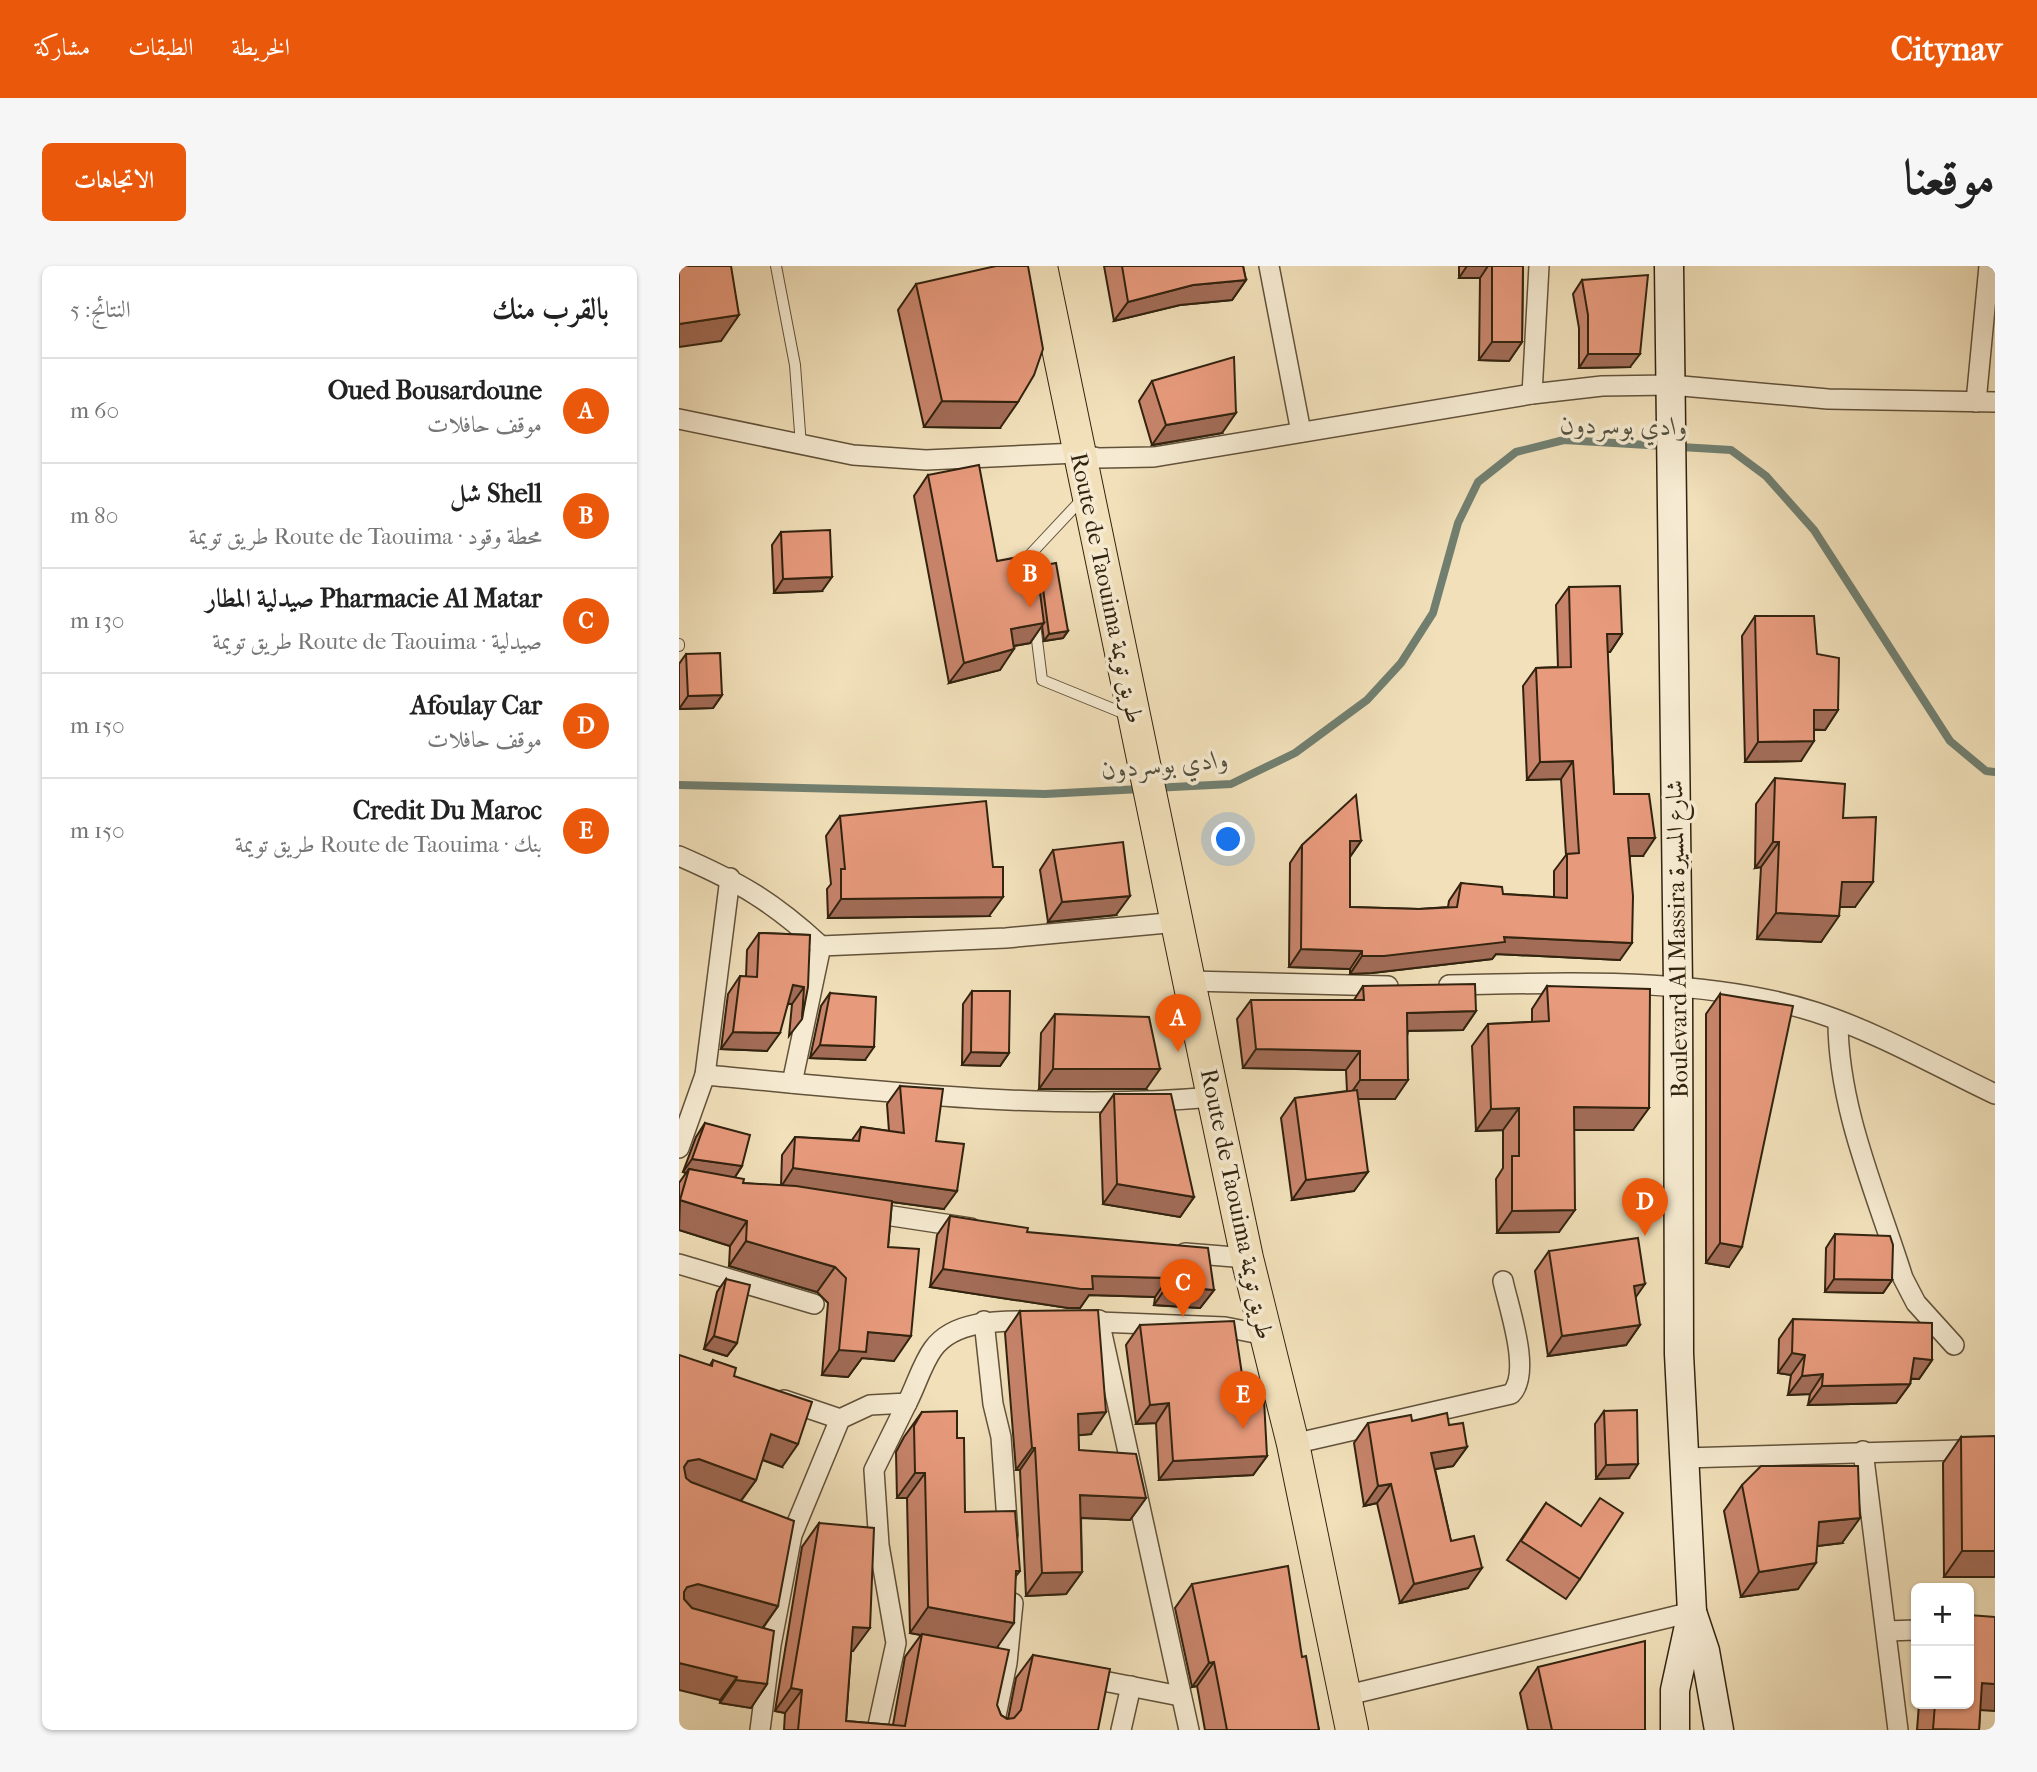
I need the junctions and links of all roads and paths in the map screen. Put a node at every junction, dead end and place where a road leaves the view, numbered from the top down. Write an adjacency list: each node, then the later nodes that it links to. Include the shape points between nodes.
1 (776, 266): 12 (lane, via 795,365)
2 (1041, 266): 13 (main road, Route de Taouima طريق تويمة)
3 (1269, 266): 11 (street)
4 (1539, 266): 7 (street)
5 (1669, 266): 8 (main road, Boulevard Al Massira شارع المسيرة)
6 (1989, 266): 9 (street)
7 (1532, 394): 8 (street, via 1602,386); 11 (street)
8 (1671, 395): 9 (street); 23 (main road, Boulevard Al Massira شارع المسيرة)
9 (1985, 402)
10 (679, 419): 12 (street)
11 (1301, 432): 13 (street, via 1154,457 1098,458)
12 (801, 446): 13 (street, via 926,460)
13 (1077, 453): 14 (main road, Route de Taouima طريق تويمة)
14 (1087, 493): 15 (lane, via 1026,559); 17 (main road, Route de Taouima طريق تويمة)
15 (1028, 572)
16 (1033, 613): 17 (lane, via 1042,680)
17 (1138, 730): 20 (main road, Route de Taouima طريق تويمة)
18 (679, 856): 19 (street)
19 (730, 878): 21 (street, via 781,909); 25 (street)
20 (1178, 922): 21 (street, via 1006,938); 22 (main road, Route de Taouima طريق تويمة)
21 (821, 946): 26 (street)
22 (1190, 981): 23 (street); 28 (main road, Route de Taouima طريق تويمة)
23 (1678, 987): 24 (street, via 1765,999); 47 (main road, Boulevard Al Massira شارع المسيرة, via 1679,1354)
24 (1838, 1021): 27 (street); 40 (street, via 1847,1102 1903,1278 1922,1310)
25 (705, 1075): 26 (street); 29 (street)
26 (792, 1083): 28 (street, via 1122,1104)
27 (1995, 1094)
28 (1213, 1097): 33 (main road, Route de Taouima طريق تويمة)
29 (679, 1148)
30 (849, 1210): 31 (street)
31 (995, 1231)
32 (1167, 1251): 33 (street)
33 (1247, 1258): 39 (main road, Route de Taouima طريق تويمة)
34 (679, 1264): 36 (street)
35 (1503, 1281): 44 (street, via 1521,1369 1518,1387 1511,1394)
36 (814, 1304)
37 (1099, 1320): 38 (street); 39 (street, via 1225,1327); 60 (street)
38 (984, 1321): 42 (street, via 948,1334 933,1349); 48 (street, via 1001,1437)
39 (1265, 1335): 44 (main road, Route de Taouima طريق تويمة)
40 (1954, 1345)
41 (765, 1394): 43 (street)
42 (907, 1403): 43 (street, via 870,1405); 53 (street, via 874,1470 879,1545)
43 (840, 1419): 62 (street, via 786,1533 764,1643)
44 (1293, 1444): 61 (main road, Route de Taouima طريق تويمة)
45 (1995, 1449): 46 (street)
46 (1863, 1451): 47 (street); 52 (street)
47 (1684, 1458): 50 (main road, Boulevard Al Massira شارع المسيرة)
48 (1010, 1556)
49 (1012, 1583): 56 (street)
50 (1692, 1612): 61 (street); 68 (main road, Boulevard Al Massira شارع المسيرة, via 1675,1690); 69 (main road, Boulevard Al Massira شارع المسيرة, via 1705,1651)
51 (1911, 1630): 52 (street)
52 (1886, 1631): 70 (street)
53 (896, 1643): 54 (street); 63 (street)
54 (920, 1647)
55 (982, 1658): 56 (street)
56 (1007, 1662): 57 (street); 64 (street)
57 (1031, 1667)
58 (1069, 1674): 59 (street)
59 (1131, 1686): 60 (street); 65 (street)
60 (1180, 1696): 66 (street)
61 (1344, 1696): 67 (main road, Route de Taouima طريق تويمة)
62 (760, 1730)
63 (877, 1730)
64 (993, 1730)
65 (1121, 1730)
66 (1189, 1730)
67 (1352, 1730)
68 (1675, 1730)
69 (1719, 1730)
70 (1898, 1730)

